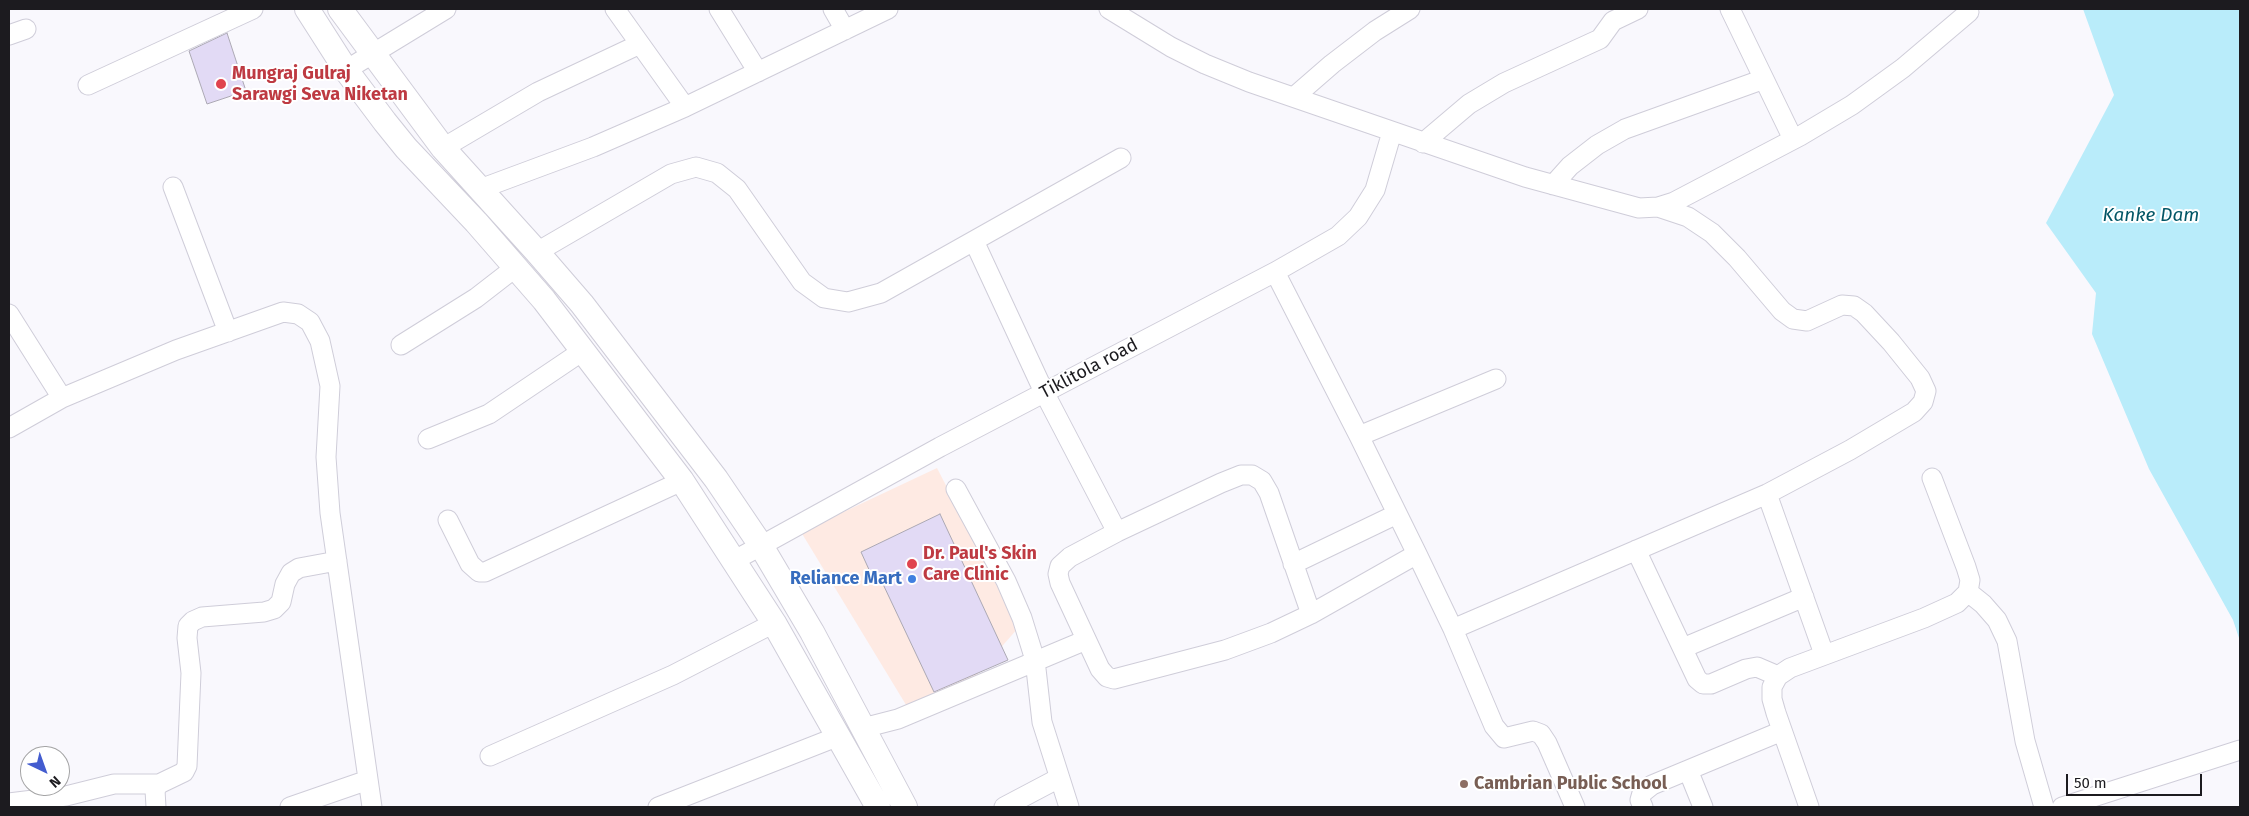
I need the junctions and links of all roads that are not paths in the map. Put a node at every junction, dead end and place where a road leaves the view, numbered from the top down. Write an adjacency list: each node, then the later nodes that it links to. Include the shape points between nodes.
1 (253, 9): 20 (street)
2 (307, 9): 17 (main road)
3 (340, 9): 16 (main road)
4 (446, 9): 16 (street)
5 (615, 9): 15 (street)
6 (834, 9): 14 (street)
7 (888, 9): 14 (street)
8 (1109, 9): 21 (street, via 1204,64)
9 (1410, 9): 21 (street, via 1339,58)
10 (1638, 9): 25 (street, via 1613,21 1600,39 1504,83 1469,104)
11 (1730, 9): 19 (street)
12 (727, 12): 18 (street)
13 (1969, 12): 24 (street, via 1903,68 1852,105)
14 (845, 30): 18 (street)
15 (640, 44): 22 (street); 26 (street, via 538,92)
16 (372, 54): 17 (street); 26 (main road)
17 (346, 70): 34 (main road, via 406,148)
18 (758, 72): 22 (street)
19 (1764, 79): 24 (street); 28 (street, via 1625,129 1597,145 1570,166)
20 (88, 85)
21 (1294, 97): 23 (street)
22 (685, 107): 30 (street, via 593,147)
23 (1392, 132): 25 (street); 35 (street, Tiklitola road, via 1375,190 1358,217 1338,236)
24 (1794, 139): 31 (street, via 1674,202)
25 (1423, 143): 28 (street)
26 (443, 148): 30 (main road)
27 (1121, 158): 32 (street)
28 (1553, 185): 31 (street, via 1639,208)
29 (173, 187): 37 (street)
30 (480, 189): 33 (main road)
31 (1658, 207): 49 (street, via 1688,217 1712,233 1782,311 1793,319 1807,321 1842,305 1854,306 1891,342 1920,378 1926,391 1923,402 1914,412)
32 (974, 241): 33 (street, via 881,293 848,302 824,298 802,282 737,189 717,173 696,167 671,174); 41 (street)
33 (538, 252): 53 (main road, via 644,384 716,479)
34 (516, 267): 38 (street, via 476,298); 39 (main road)
35 (1275, 272): 41 (street, Tiklitola road); 44 (street)
36 (9, 314): 42 (street)
37 (228, 332): 42 (street, via 135,365); 57 (street, via 283,312 298,314 310,322 320,341 330,386 326,458)
38 (401, 345)
39 (584, 350): 45 (street, via 489,414); 47 (main road)
40 (1496, 379): 44 (street)
41 (1044, 392): 52 (street); 53 (street, Tiklitola road)
42 (62, 398): 43 (street)
43 (9, 428)
44 (1359, 436): 50 (street)
45 (428, 439)
46 (1932, 478): 59 (street, via 1966,566 1970,580)
47 (682, 481): 51 (street, via 485,572 479,572 470,564); 56 (main road)
48 (956, 489): 67 (street, via 1006,581)
49 (1767, 494): 54 (street); 60 (street)
50 (1397, 514): 55 (street); 58 (street)
51 (448, 520)
52 (1116, 532): 58 (street, via 1221,483 1241,475 1252,475 1262,480 1269,493); 64 (street, via 1070,557 1060,566 1060,583)
53 (760, 544): 56 (street, Tiklitola road); 69 (main road)
54 (1636, 550): 63 (street); 65 (street)
55 (1417, 554): 61 (street); 63 (street)
56 (735, 560): 62 (main road)
57 (337, 562): 76 (street); 77 (street, via 299,568 291,573 281,602 274,609 202,617 188,626 191,673 187,766 184,772)
58 (1293, 564): 61 (street)
59 (1968, 592): 66 (street, via 1957,603 1924,618); 91 (street, via 1997,620 2007,641 2025,741)
60 (1804, 598): 65 (street); 66 (street)
61 (1311, 614): 64 (street, via 1225,650 1114,679 1100,669)
62 (774, 623): 71 (main road); 73 (street, via 664,679)
63 (1453, 629): 87 (street, via 1499,734 1504,738 1534,731 1541,734 1548,743)
64 (1086, 640): 67 (street)
65 (1683, 648): 68 (street, via 1697,679 1704,684 1757,667)
66 (1824, 654): 68 (street)
67 (1035, 660): 69 (street, via 898,719); 75 (street, via 1042,722)
68 (1778, 676): 70 (street, via 1772,687 1772,699)
69 (863, 728): 84 (main road)
70 (1782, 731): 74 (street); 90 (street)
71 (839, 736): 82 (street); 83 (main road)
72 (2240, 750): 92 (street)
73 (490, 756)
74 (1688, 770): 88 (street, via 1642,792 1640,800); 89 (street)
75 (1059, 778): 85 (street); 86 (street)
76 (368, 780): 80 (street); 81 (street)
77 (159, 784): 78 (street, via 114,784 66,796); 79 (street, via 155,790)
78 (9, 803)
79 (156, 807)
80 (290, 807)
81 (372, 807)
82 (658, 807)
83 (878, 807)
84 (905, 807)
85 (1004, 807)
86 (1069, 807)
87 (1575, 807)
88 (1643, 807)
89 (1703, 807)
90 (1809, 807)
91 (2044, 807)
92 (2062, 807)

